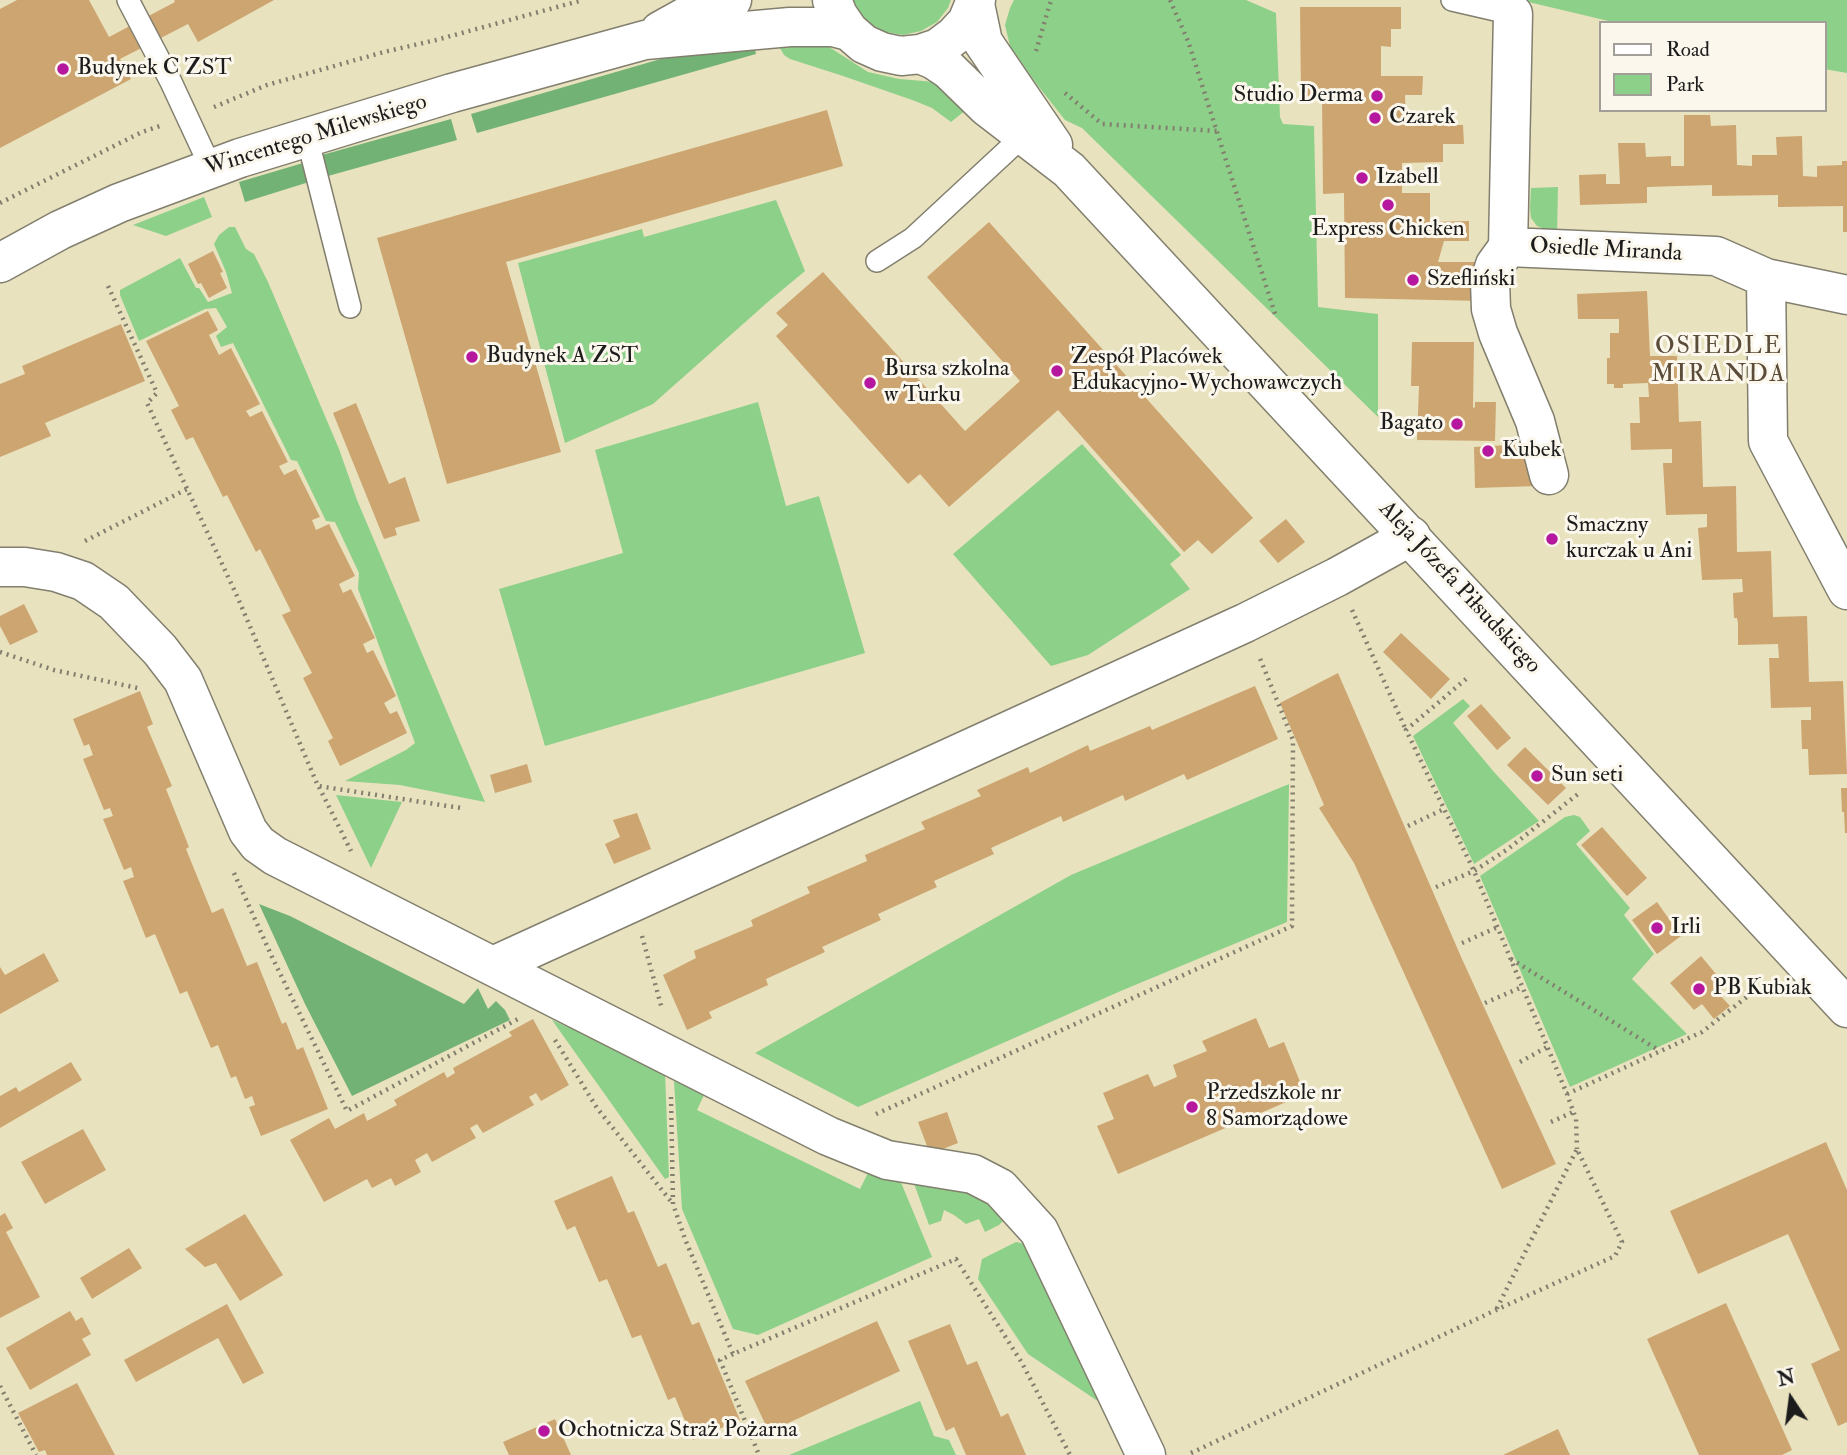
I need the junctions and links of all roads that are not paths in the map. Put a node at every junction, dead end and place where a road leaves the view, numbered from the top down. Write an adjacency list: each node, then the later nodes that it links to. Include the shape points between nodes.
1 (128, 0): 11 (lane)
2 (732, 0): 7 (street, Wincentego Milewskiego, via 685,17)
3 (1452, 0): 5 (lane)
4 (976, 2): 8 (street, via 954,36); 12 (street, Aleja Józefa Piłsudskiego, via 984,42)
5 (1513, 13): 13 (street, Osiedle Miranda)
6 (840, 16): 7 (street, Wincentego Milewskiego, via 833,27); 8 (street, via 864,44 901,56)
7 (645, 40): 10 (street, Wincentego Milewskiego)
8 (920, 54): 9 (street, Aleja Józefa Piłsudskiego, via 949,70)
9 (1024, 135): 12 (street, Aleja Józefa Piłsudskiego); 14 (lane, via 913,239)
10 (307, 137): 11 (street, Wincentego Milewskiego); 18 (lane)
11 (211, 168): 15 (street, Wincentego Milewskiego, via 119,203)
12 (1069, 170): 20 (street, Aleja Józefa Piłsudskiego)
13 (1508, 247): 16 (street, Osiedle Miranda, via 1716,257); 19 (street, via 1490,281 1492,309 1535,421)
14 (877, 261)
15 (0, 263)
16 (1766, 278): 17 (street, Osiedle Miranda); 22 (street, via 1768,441)
17 (1847, 295)
18 (350, 307)
19 (1549, 475)
20 (1411, 536): 23 (street, via 1245,623); 24 (street, Aleja Józefa Piłsudskiego)
21 (0, 567): 23 (street, via 56,572 83,581 114,602 160,650 183,680 241,817 258,844)
22 (1847, 590)
23 (493, 966): 25 (street, via 828,1136 887,1160 973,1174 1000,1188 1039,1231)
24 (1847, 1008)
25 (1146, 1455)

